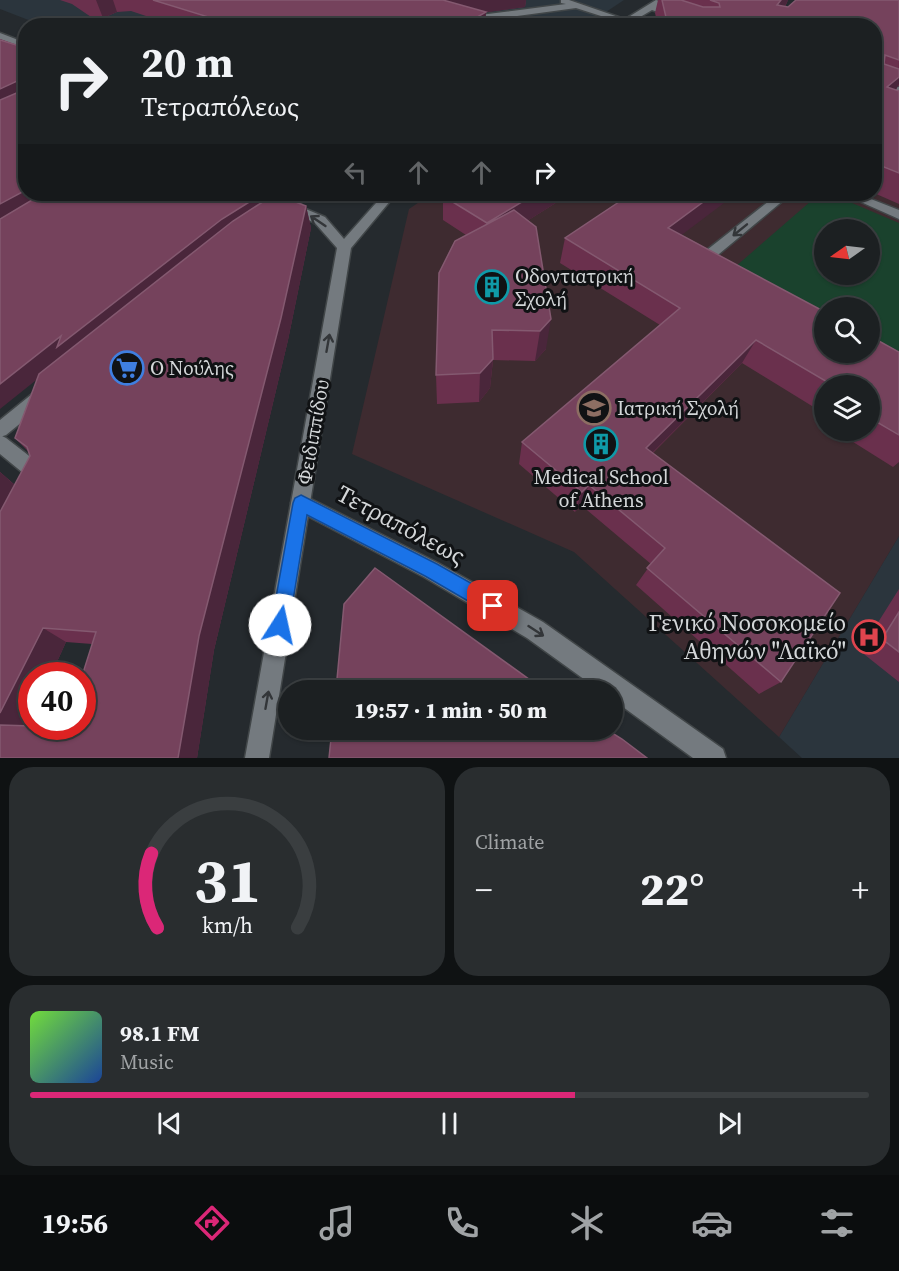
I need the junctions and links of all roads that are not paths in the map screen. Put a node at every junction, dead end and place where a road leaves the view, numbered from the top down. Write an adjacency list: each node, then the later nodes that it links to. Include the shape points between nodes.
1 (561, 0): 4 (street)
2 (662, 0): 3 (street)
3 (651, 3): 7 (street); 8 (street)
4 (573, 6): 5 (street); 6 (street)
5 (480, 18)
6 (608, 18)
7 (629, 18)
8 (688, 18)
9 (0, 36): 10 (street)
10 (18, 43)
11 (18, 45): 12 (street)
12 (0, 50)
13 (882, 85): 14 (street)
14 (899, 90)
15 (293, 201): 19 (street)
16 (384, 201): 22 (street)
17 (776, 201): 23 (street, one-way to 23, via 703,260)
18 (866, 201): 20 (street)
19 (285, 205): 21 (street); 22 (street, one-way to 19, via 320,220)
20 (899, 215)
21 (259, 220)
22 (344, 247): 28 (street, Φειδιππίδου, one-way to 22)
23 (723, 271)
24 (54, 386): 25 (street)
25 (0, 430)
26 (0, 443): 27 (street, via 39,475)
27 (29, 494)
28 (301, 503): 29 (street, Φειδιππίδου, one-way to 28); 30 (street, Τετραπόλεως, one-way to 30, via 431,570 535,630)
29 (257, 758)
30 (714, 758)

